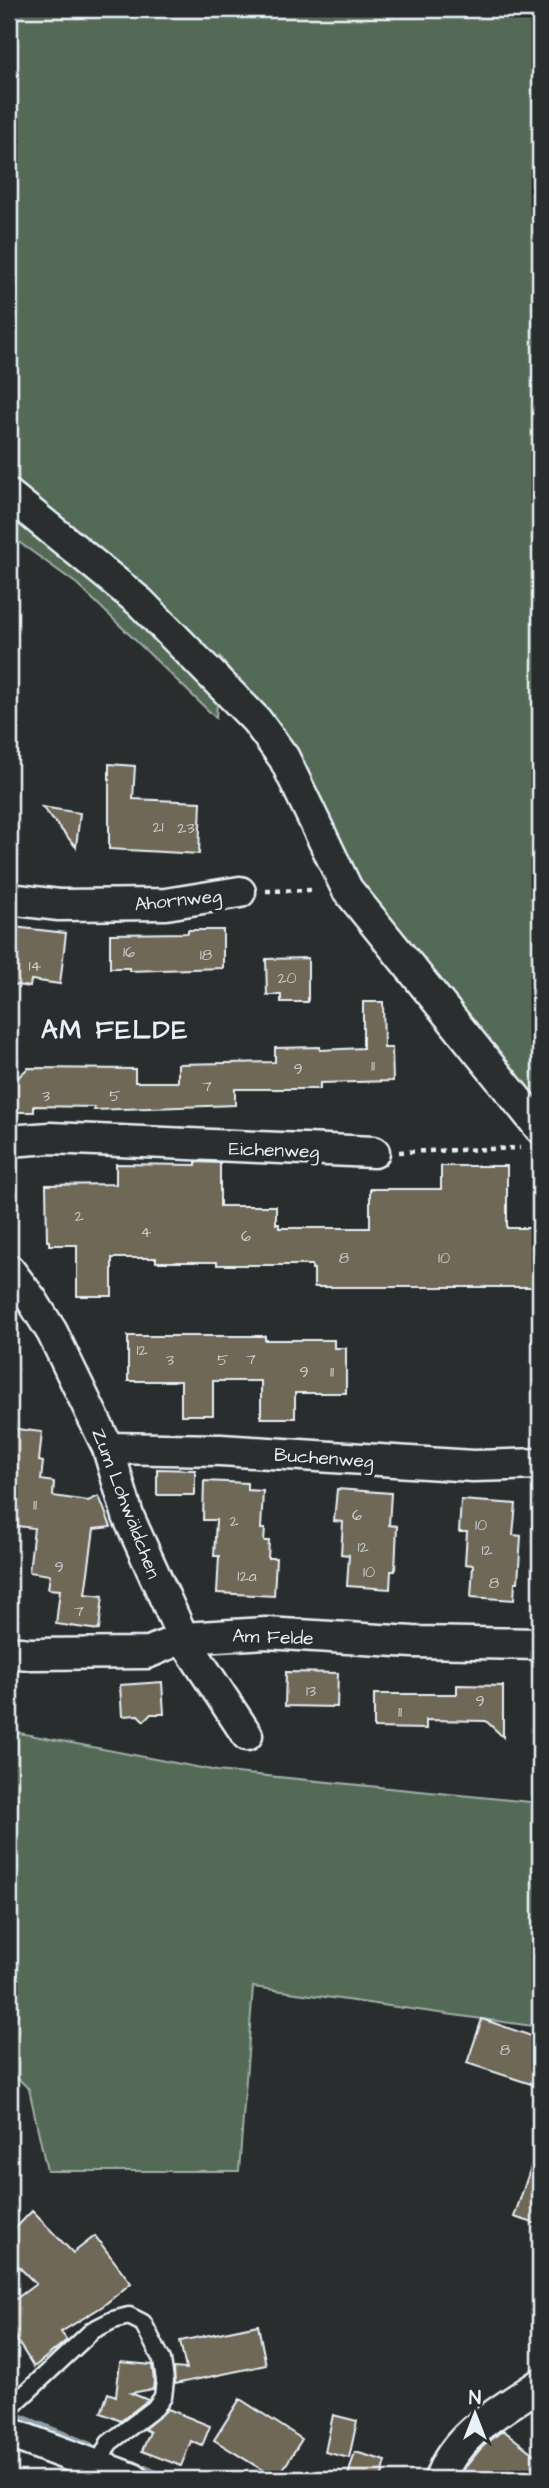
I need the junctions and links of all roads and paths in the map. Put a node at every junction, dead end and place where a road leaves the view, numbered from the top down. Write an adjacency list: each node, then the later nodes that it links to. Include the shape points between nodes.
1 (9, 495): 2 (street, via 140,602 256,720 284,758)
2 (347, 889): 3 (path, Ahornweg); 5 (street)
3 (240, 892): 4 (street, Ahornweg, via 166,904 59,905)
4 (9, 899)
5 (533, 1138): 7 (path)
6 (9, 1141): 7 (street, Eichenweg, via 50,1138)
7 (374, 1153)
8 (9, 1270): 9 (street, Zum Lohwäldchen, via 52,1332)
9 (108, 1448): 10 (street, Buchenweg, via 221,1450 473,1466); 11 (street, Zum Lohwäldchen, via 128,1516)
10 (540, 1464)
11 (183, 1639): 12 (street, Am Felde, via 266,1633); 13 (street, Am Felde, via 147,1653); 14 (street, Zum Lohwäldchen)
12 (540, 1644)
13 (9, 1652)
14 (247, 1735)
15 (540, 2384): 20 (street, via 486,2421 453,2454)
16 (9, 2409): 18 (lane, via 93,2330 129,2316 143,2323 162,2360 163,2397 155,2409 110,2443)
17 (9, 2433): 18 (street)
18 (98, 2465): 19 (street)
19 (133, 2479)
20 (440, 2479)

